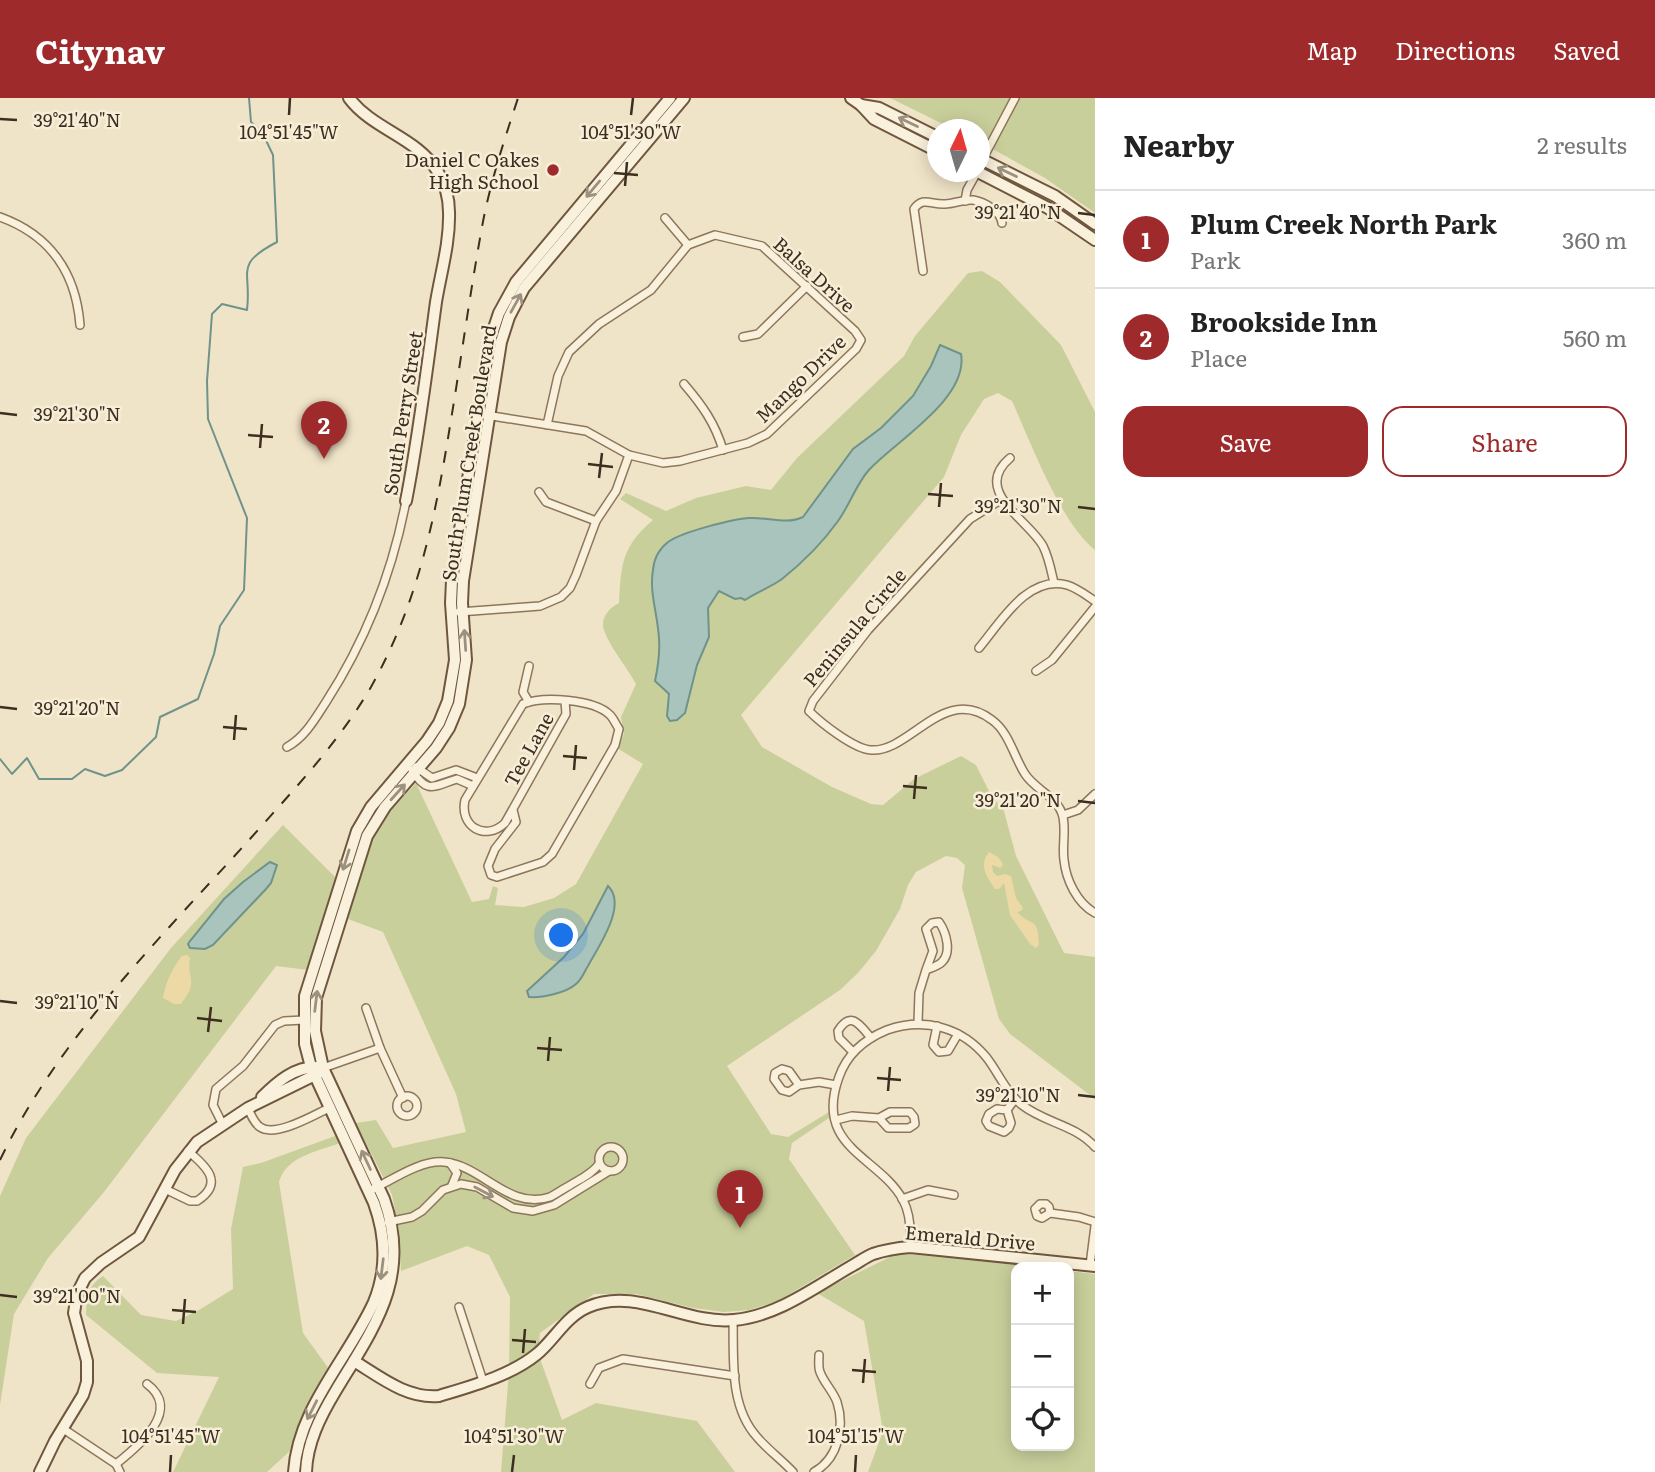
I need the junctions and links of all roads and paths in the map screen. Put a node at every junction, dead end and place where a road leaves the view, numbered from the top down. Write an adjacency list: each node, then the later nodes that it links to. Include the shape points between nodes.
1 (349, 98): 33 (street, South Perry Street, via 366,116 422,152 438,173 449,208)
2 (670, 98): 26 (street, South Plum Creek Boulevard, one-way to 26, via 511,289 490,340)
3 (684, 98): 26 (street, South Plum Creek Boulevard, one-way to 3, via 501,342 520,294)
4 (851, 98): 6 (street)
5 (1015, 98): 8 (street)
6 (861, 104): 7 (street, one-way to 6); 9 (street, via 874,119)
7 (927, 132)
8 (990, 144)
9 (927, 146)
10 (990, 165): 17 (street, one-way to 10, via 1055,196)
11 (990, 179): 18 (street, via 1048,208)
12 (971, 182): 13 (street)
13 (965, 201): 16 (street, via 974,200 996,211); 20 (street, via 942,205 922,201 914,209)
14 (0, 217): 22 (street, via 35,235 57,257 76,296)
15 (665, 218): 19 (street)
16 (1002, 223)
17 (1095, 224)
18 (1095, 240)
19 (688, 245): 21 (street, Balsa Drive, via 715,235 762,246); 27 (street, via 651,290 599,324 569,352 558,376)
20 (923, 271)
21 (807, 286): 23 (street, via 758,334); 24 (street, Balsa Drive)
22 (80, 325)
23 (743, 337)
24 (861, 340): 28 (street, Mango Drive, via 767,434)
25 (684, 384): 28 (street, via 712,420)
26 (484, 415): 27 (street, Mango Drive); 38 (street, South Plum Creek Boulevard)
27 (547, 425): 29 (street, Mango Drive, via 596,434)
28 (723, 450): 29 (street, Mango Drive, via 663,463)
29 (629, 455): 34 (street, via 616,491)
30 (1010, 458): 32 (street, via 1000,466 997,479)
31 (539, 492): 34 (street, via 546,502)
32 (1002, 499): 35 (street, via 1042,544); 50 (street, Peninsula Circle, via 970,519 886,610 808,711 851,742 871,750 896,744 940,714 979,712 1005,734 1027,777 1048,793)
33 (406, 501): 44 (street, South Perry Street, via 388,573 361,641 320,711)
34 (596, 521): 38 (street, via 576,575 561,597 540,606)
35 (1054, 583): 36 (street); 39 (street, via 1030,591 1018,601)
36 (1095, 601)
37 (1095, 607): 41 (street, via 1052,660)
38 (457, 612): 45 (street, South Plum Creek Boulevard, via 466,660 459,704 449,728)
39 (979, 648)
40 (529, 667): 43 (street, via 523,692)
41 (1036, 671)
42 (565, 701): 43 (street); 49 (street, Tee Lane, via 566,714); 49 (street, via 594,706 610,715 619,729 615,745 552,854 542,862 497,877 488,866 516,822)
43 (529, 702): 46 (street, via 523,704)
44 (288, 747)
45 (414, 768): 46 (street, via 432,778 456,770); 47 (street, via 423,784 431,787 457,779); 54 (street, South Plum Creek Boulevard, one-way to 54, via 371,807 357,831 309,979); 61 (street, South Plum Creek Boulevard, one-way to 45, via 316,998 367,836)
46 (477, 778): 47 (street)
47 (473, 786): 49 (street, via 463,809 466,822 474,829 497,830)
48 (1095, 794): 50 (street, via 1078,810)
49 (513, 810)
50 (1063, 816): 51 (street, via 1063,859 1068,877 1081,902)
51 (1095, 913)
52 (926, 970): 52 (street, via 947,955 939,922 926,929 933,951); 55 (street)
53 (366, 1008): 59 (street)
54 (304, 1020): 61 (street, South Plum Creek Boulevard, via 305,1044); 71 (street, via 275,1025 243,1066 215,1089 214,1105)
55 (918, 1023): 56 (street); 58 (street)
56 (937, 1026): 57 (street); 57 (street, via 933,1045 939,1052 948,1051)
57 (958, 1034): 65 (street, via 986,1057)
58 (871, 1038): 60 (street); 60 (street, via 858,1023 845,1023 838,1031 839,1038)
59 (380, 1048): 61 (street); 64 (street)
60 (853, 1052): 63 (street)
61 (316, 1071): 66 (street, via 283,1078); 67 (street, South Plum Creek Boulevard); 79 (street, South Plum Creek Boulevard, one-way to 61)
62 (799, 1085): 63 (street)
63 (836, 1085): 70 (street)
64 (403, 1098)
65 (1015, 1099): 68 (street); 72 (street, via 1044,1118 1083,1134)
66 (248, 1108): 67 (street, via 256,1124 269,1131); 71 (street)
67 (329, 1108): 79 (street, South Plum Creek Boulevard)
68 (1007, 1110)
69 (879, 1118): 69 (street, via 888,1129 915,1124 910,1112 890,1112); 70 (street)
70 (836, 1120): 81 (street, via 849,1147)
71 (222, 1123): 73 (street)
72 (1095, 1147)
73 (188, 1152): 78 (street); 78 (street, via 210,1173 208,1191 190,1201)
74 (450, 1163): 75 (street, via 516,1197 532,1200 550,1197); 77 (street, via 457,1173); 79 (street, via 423,1165)
75 (600, 1164): 76 (street); 76 (street, via 603,1149 617,1148 623,1161)
76 (610, 1171): 77 (street, one-way to 76, via 469,1184 513,1208 533,1211 554,1205)
77 (452, 1186): 83 (street, via 412,1217)
78 (165, 1189): 95 (street, via 139,1237 95,1268 79,1288 74,1313 88,1377 83,1395)
79 (374, 1189): 83 (street, South Plum Creek Boulevard)
80 (954, 1195): 81 (street, via 928,1189)
81 (902, 1199): 85 (street)
82 (1050, 1213): 84 (street)
83 (386, 1222): 90 (street, South Plum Creek Boulevard, via 394,1265 388,1297); 98 (street, South Plum Creek Boulevard, one-way to 98, via 377,1293 307,1421)
84 (1095, 1224): 86 (street)
85 (910, 1247): 86 (street, Emerald Drive); 88 (street, Emerald Drive, via 870,1255 777,1309)
86 (1092, 1265)
87 (459, 1307): 92 (street)
88 (733, 1320): 91 (street); 92 (street, Emerald Drive, via 610,1301 567,1321 517,1368)
89 (819, 1355): 101 (street, via 820,1371 836,1400 840,1430 830,1457)
90 (354, 1361): 92 (street, Emerald Drive, via 400,1388 427,1397); 99 (street, South Plum Creek Boulevard, via 317,1426)
91 (735, 1376): 94 (street, via 623,1359 599,1368); 100 (street, via 747,1423)
92 (483, 1381)
93 (146, 1384): 96 (street, via 160,1397 162,1409)
94 (590, 1384)
95 (62, 1427): 96 (street); 97 (street)
96 (118, 1468)
97 (40, 1472)
98 (294, 1472)
99 (306, 1472)
100 (793, 1472)
101 (814, 1472)

